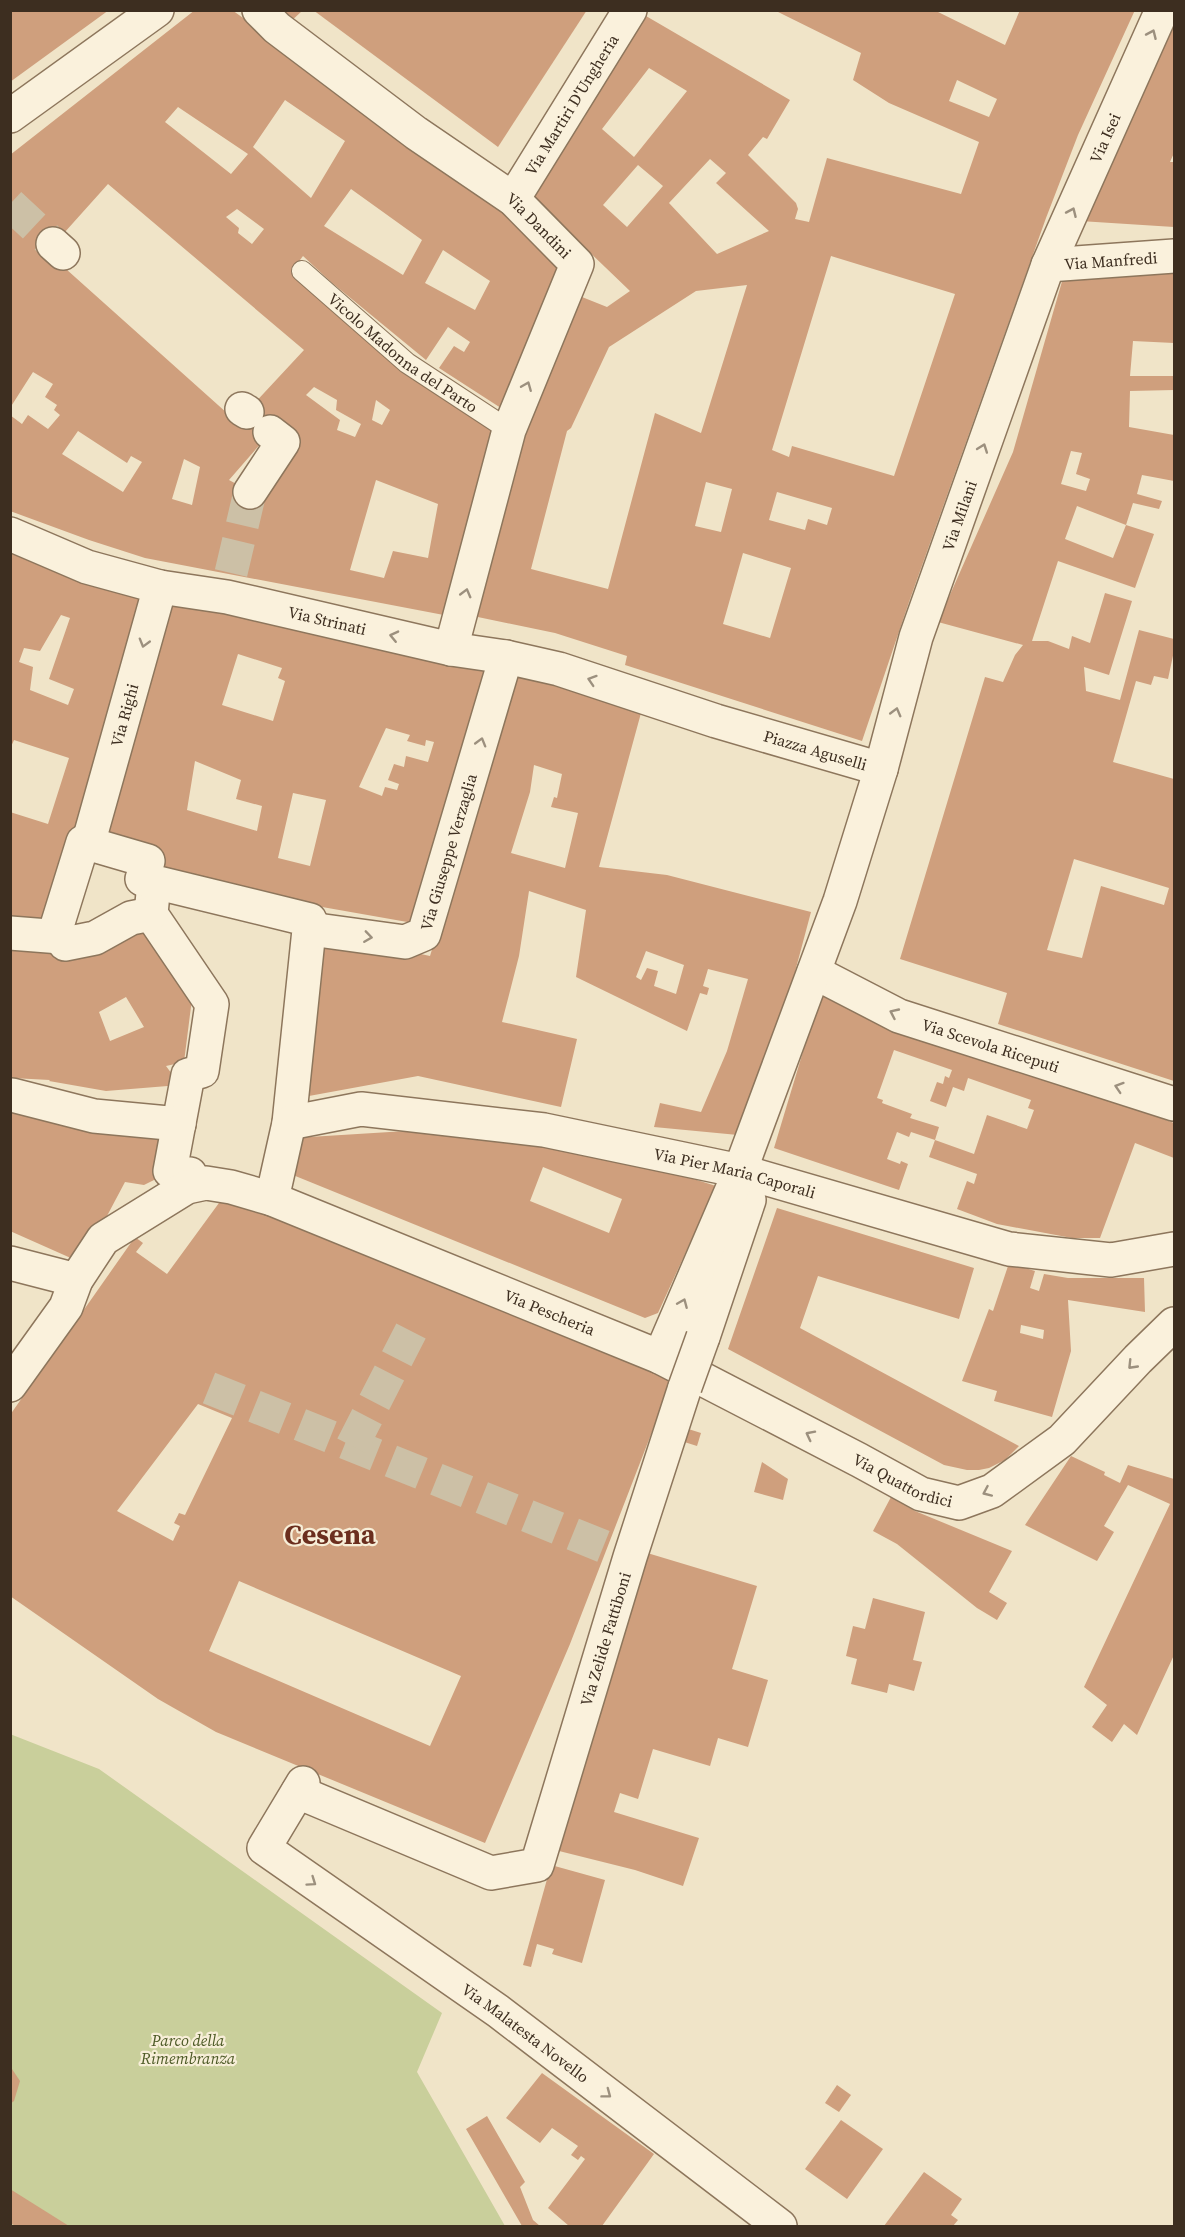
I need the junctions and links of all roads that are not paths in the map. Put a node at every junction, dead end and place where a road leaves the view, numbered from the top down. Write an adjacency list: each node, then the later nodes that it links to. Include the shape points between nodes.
1 (157, 10): 5 (street)
2 (630, 10): 6 (street, Via Martiri D'Ungheria)
3 (1162, 10): 8 (street, Via Isei, one-way to 3)
4 (268, 19): 6 (street, Via Dandini, via 416,133)
5 (10, 116)
6 (513, 200): 11 (street, Via Dandini, one-way to 6, via 577,264)
7 (1174, 256): 8 (street, Via Manfredi)
8 (1048, 265): 18 (street, Via Milani, one-way to 8, via 916,637)
9 (302, 271): 11 (lane, Vicolo Madonna del Parto, via 407,363)
10 (253, 418): 12 (street, via 283,442)
11 (509, 430): 15 (street, Via Dandini, one-way to 11)
12 (250, 492)
13 (10, 534): 14 (street, Via Strinati, via 87,567)
14 (160, 587): 15 (street, Via Strinati, one-way to 14, via 229,585); 19 (street, Via Righi, one-way to 19)
15 (451, 649): 16 (street, Via Strinati)
16 (506, 657): 17 (street, Via Strinati, one-way to 16, via 560,669); 22 (street, Via Giuseppe Verzaglia, one-way to 16, via 405,942 424,934)
17 (648, 698): 18 (street, Piazza Aguselli)
18 (881, 769): 25 (street, Piazza Aguselli)
19 (88, 844): 20 (street, via 148,861 142,879); 24 (street, Via Righi, via 83,842 56,929)
20 (154, 882): 21 (street); 22 (street, via 310,920)
21 (151, 914): 24 (street, via 131,918 95,938 64,944); 29 (street, via 212,1004 202,1071 188,1075)
22 (310, 929): 28 (street)
23 (10, 933): 24 (street)
24 (61, 937)
25 (814, 972): 27 (street, Via Scevola Riceputi, one-way to 25, via 899,1016); 30 (street)
26 (12, 1095): 29 (street, via 94,1116)
27 (1174, 1104)
28 (289, 1123): 30 (street, Via Pier Maria Caporali, via 361,1109 544,1130); 32 (street)
29 (179, 1124): 31 (street, via 170,1171 190,1174)
30 (740, 1171): 33 (street, Via Pier Maria Caporali, via 1009,1249 1111,1260); 37 (street, one-way to 30); 39 (street, Via Zelide Fattiboni, bridge, via 750,1200 630,1557 537,1865 491,1873 301,1787)
31 (188, 1186): 32 (street, Via Pescheria, via 206,1183); 35 (street, Via Pescheria, via 103,1239)
32 (272, 1199): 37 (street, Via Pescheria)
33 (1174, 1250)
34 (10, 1263): 35 (street)
35 (76, 1280): 38 (street, Via Pescheria, via 66,1307)
36 (1174, 1324): 37 (street, Via Quattordici, one-way to 37, via 1062,1440 992,1491 959,1503 921,1494)
37 (660, 1357)
38 (10, 1385)
39 (264, 1848): 40 (street, Via Malatesta Novello, one-way to 40, via 498,2011)
40 (780, 2226)

